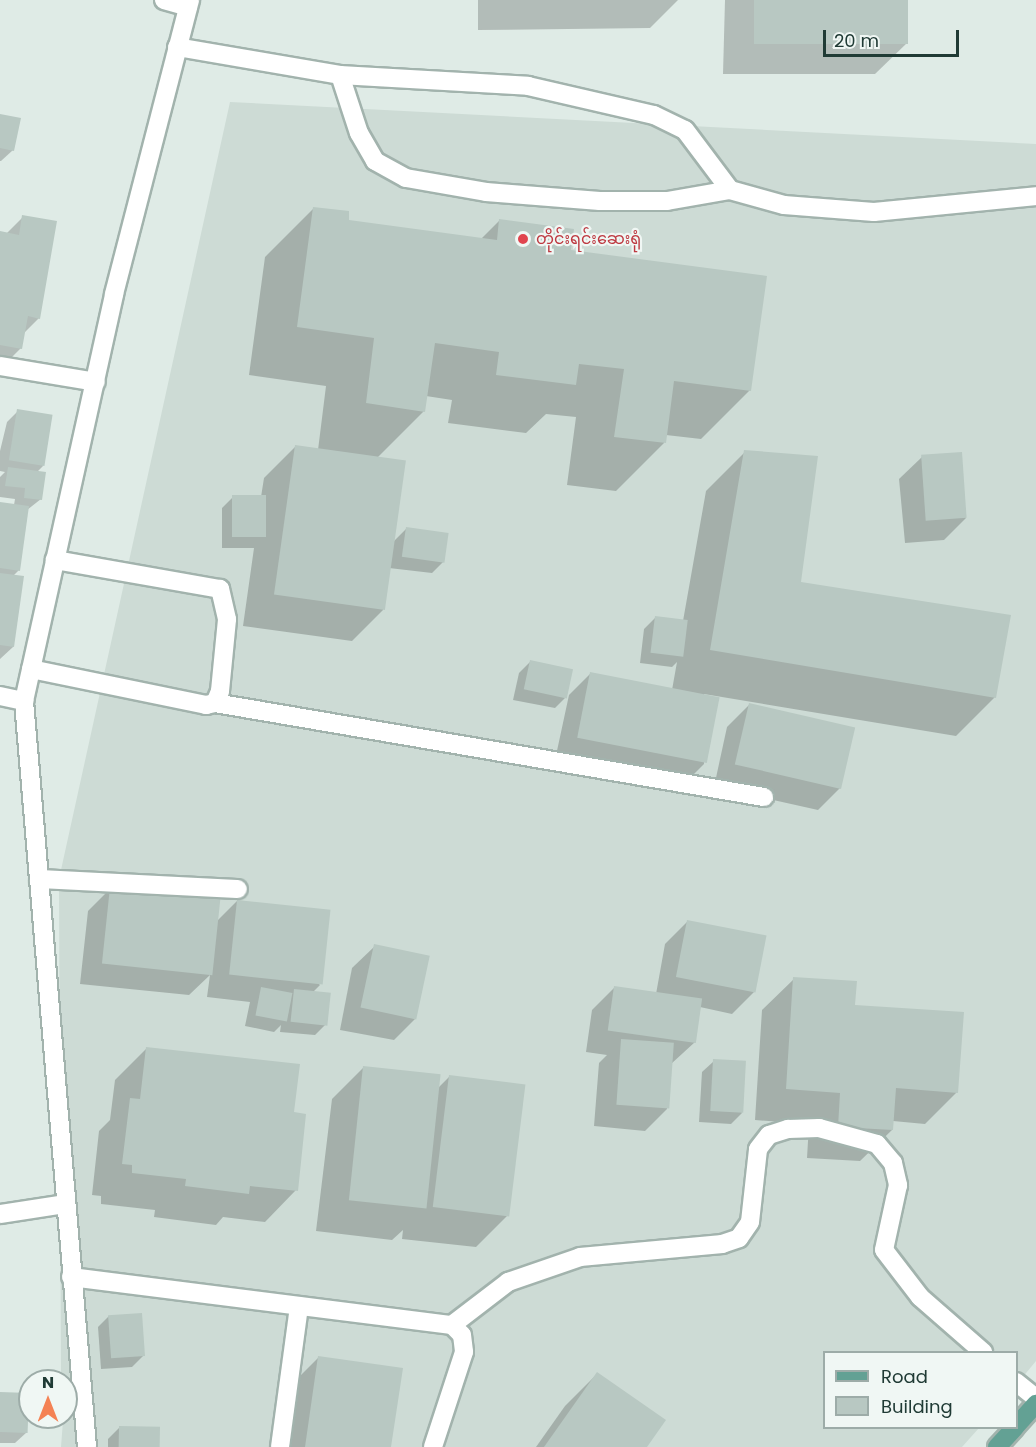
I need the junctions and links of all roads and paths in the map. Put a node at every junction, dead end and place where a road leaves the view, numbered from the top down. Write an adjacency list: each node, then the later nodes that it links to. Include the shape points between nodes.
1 (164, 0): 2 (street)
2 (189, 4): 3 (street)
3 (177, 46): 4 (street); 8 (street, via 114,294)
4 (339, 75): 5 (street, via 528,86 654,115 685,130); 5 (street, via 358,133 375,161 406,178 486,192 600,201 666,201)
5 (730, 190): 6 (street, via 784,204 874,212)
6 (1036, 196)
7 (0, 366): 8 (street)
8 (96, 382): 9 (street)
9 (55, 561): 10 (street); 13 (street, via 220,589 226,630)
10 (31, 669): 12 (street); 13 (street, via 206,705)
11 (0, 696): 12 (street)
12 (24, 701): 15 (street)
13 (216, 703): 14 (street)
14 (765, 797)
15 (39, 879): 16 (street); 17 (street)
16 (238, 888)
17 (65, 1204): 18 (street); 19 (street)
18 (0, 1214)
19 (71, 1277): 20 (street); 28 (street)
20 (299, 1306): 21 (street); 29 (street)
21 (452, 1325): 22 (street, via 508,1282 580,1257 722,1244 739,1238 750,1222 758,1149 769,1135 788,1129 819,1128 877,1144 893,1163 898,1185 884,1250 920,1297); 30 (street, via 462,1335 464,1352)
22 (981, 1351)
23 (1018, 1383): 24 (street)
24 (1036, 1398)
25 (1036, 1404): 26 (main road)
26 (1018, 1425)
27 (1014, 1429): 31 (main road)
28 (87, 1447)
29 (280, 1447)
30 (433, 1447)
31 (997, 1447)

